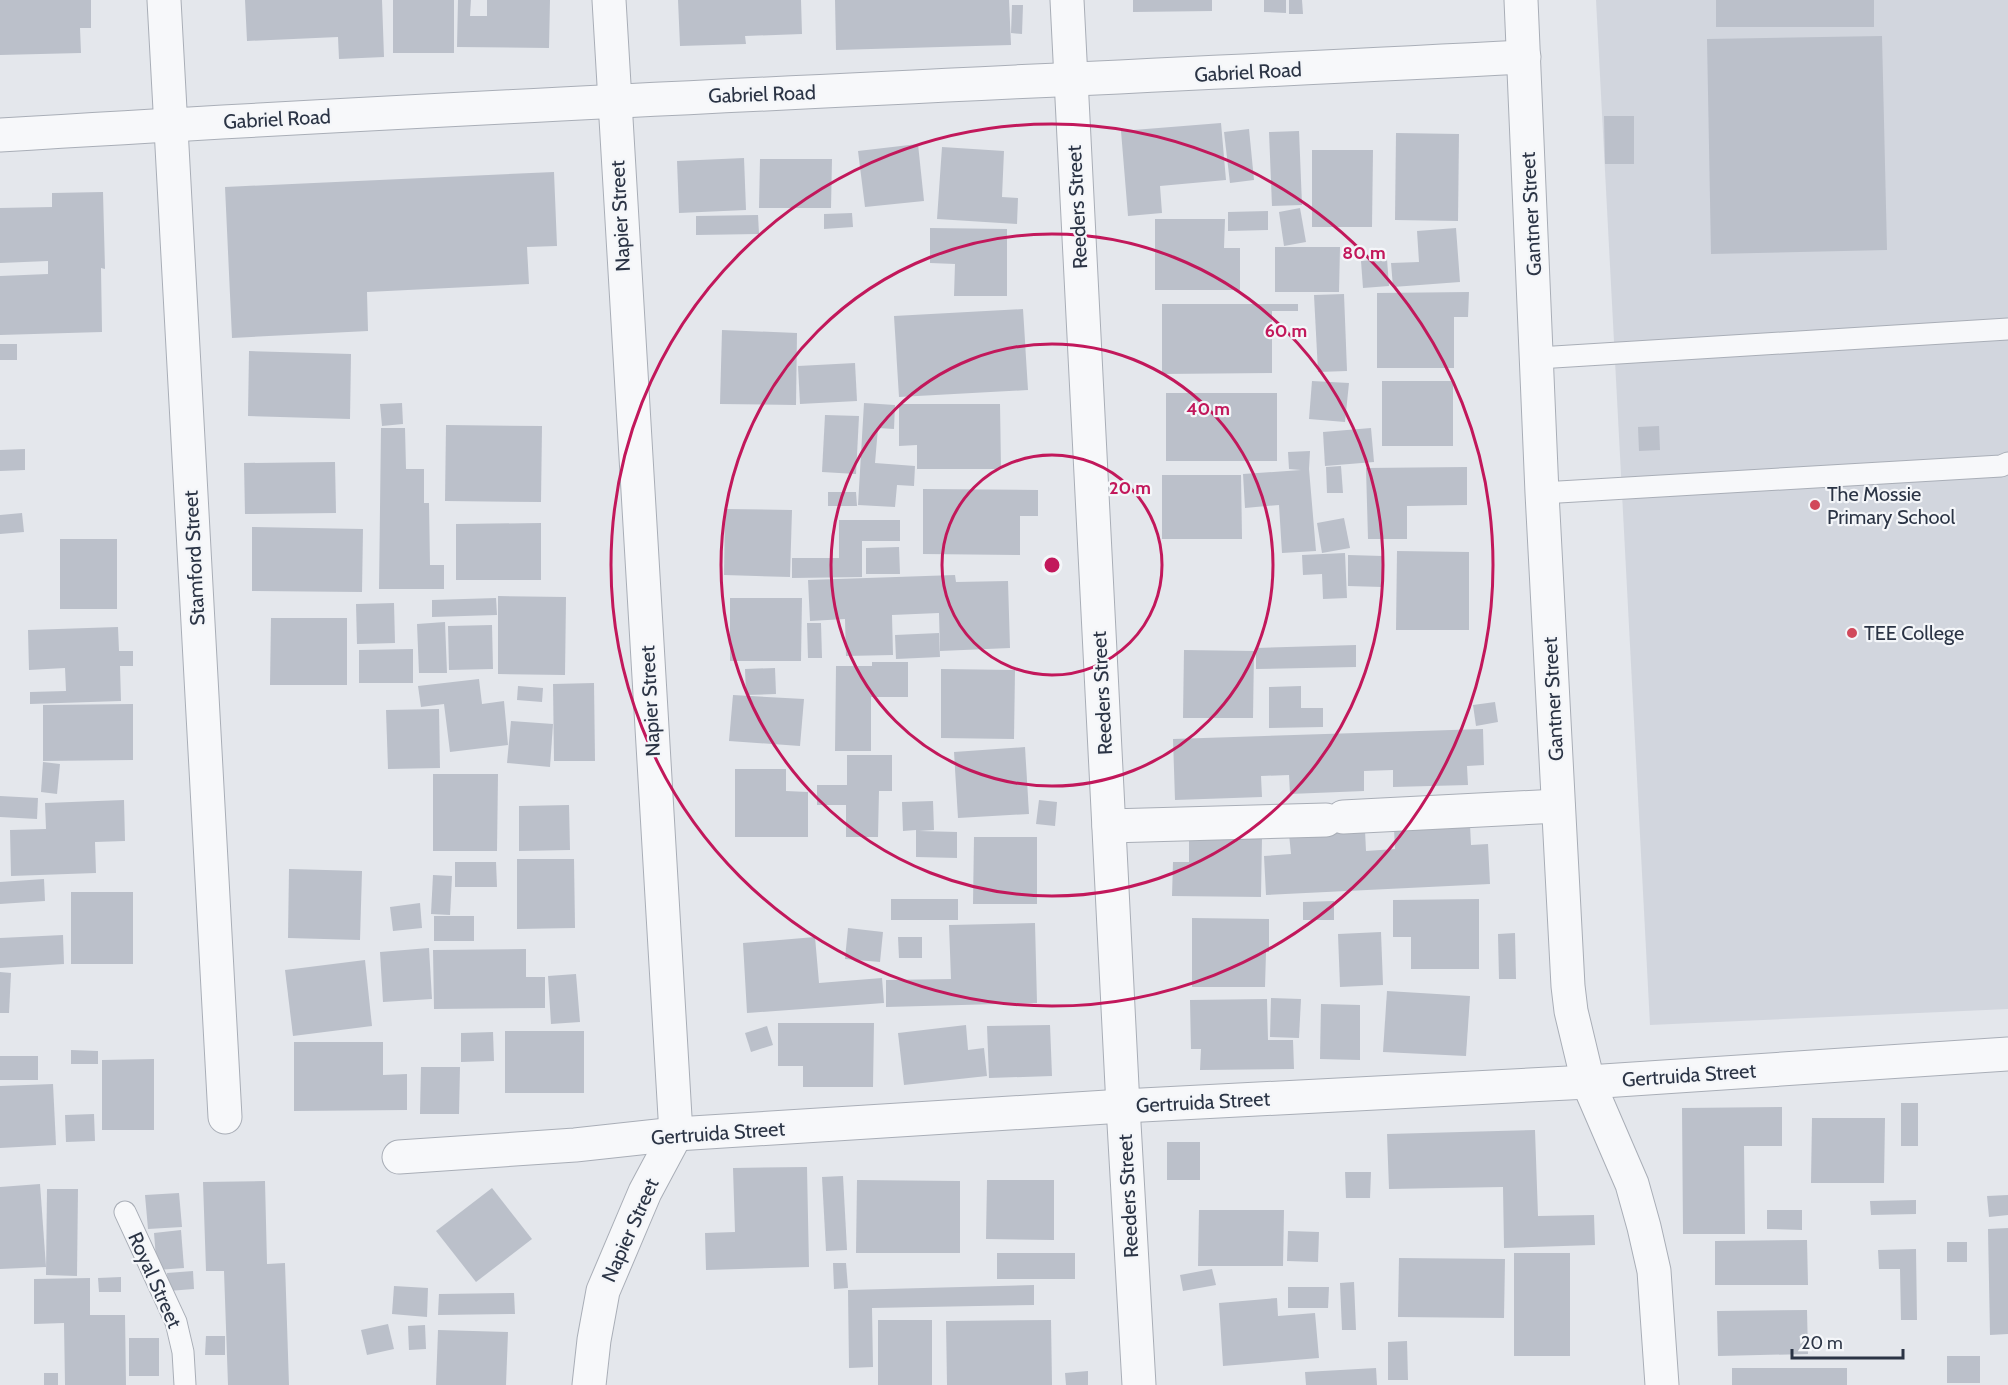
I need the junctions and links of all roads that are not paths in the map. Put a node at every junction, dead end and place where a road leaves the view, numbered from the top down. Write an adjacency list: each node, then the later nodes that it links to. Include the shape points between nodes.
1 (164, 0): 8 (street, Stamford Street)
2 (609, 0): 7 (street, Napier Street)
3 (1067, 0): 6 (street, Reeders Street)
4 (1521, 0): 5 (street, Gantner Street)
5 (1524, 57): 6 (street, Gabriel Road); 11 (street, Gantner Street)
6 (1070, 81): 7 (street, Gabriel Road); 15 (street, Reeders Street)
7 (614, 100): 8 (street, Gabriel Road); 20 (street, Napier Street)
8 (170, 124): 9 (street, Gabriel Road); 19 (street, Stamford Street)
9 (0, 135)
10 (2008, 329): 11 (lane)
11 (1538, 358): 13 (street, Gantner Street)
12 (2008, 463): 13 (lane)
13 (1542, 492): 14 (street, Gantner Street)
14 (1558, 806): 15 (street); 17 (street, Gantner Street, via 1568,986)
15 (1109, 826): 18 (street, Reeders Street)
16 (2008, 1054): 17 (street, Gertruida Street)
17 (1588, 1082): 18 (street, Gertruida Street); 26 (street, Gantner Street, via 1632,1184 1644,1227 1654,1271)
18 (1123, 1106): 20 (street, Gertruida Street); 25 (street, Reeders Street)
19 (225, 1116)
20 (676, 1134): 21 (street, Gertruida Street); 24 (street, Napier Street, via 640,1202 603,1291)
21 (399, 1157)
22 (125, 1212): 23 (lane, Royal Street, via 176,1322)
23 (185, 1385)
24 (589, 1385)
25 (1139, 1385)
26 (1662, 1385)

